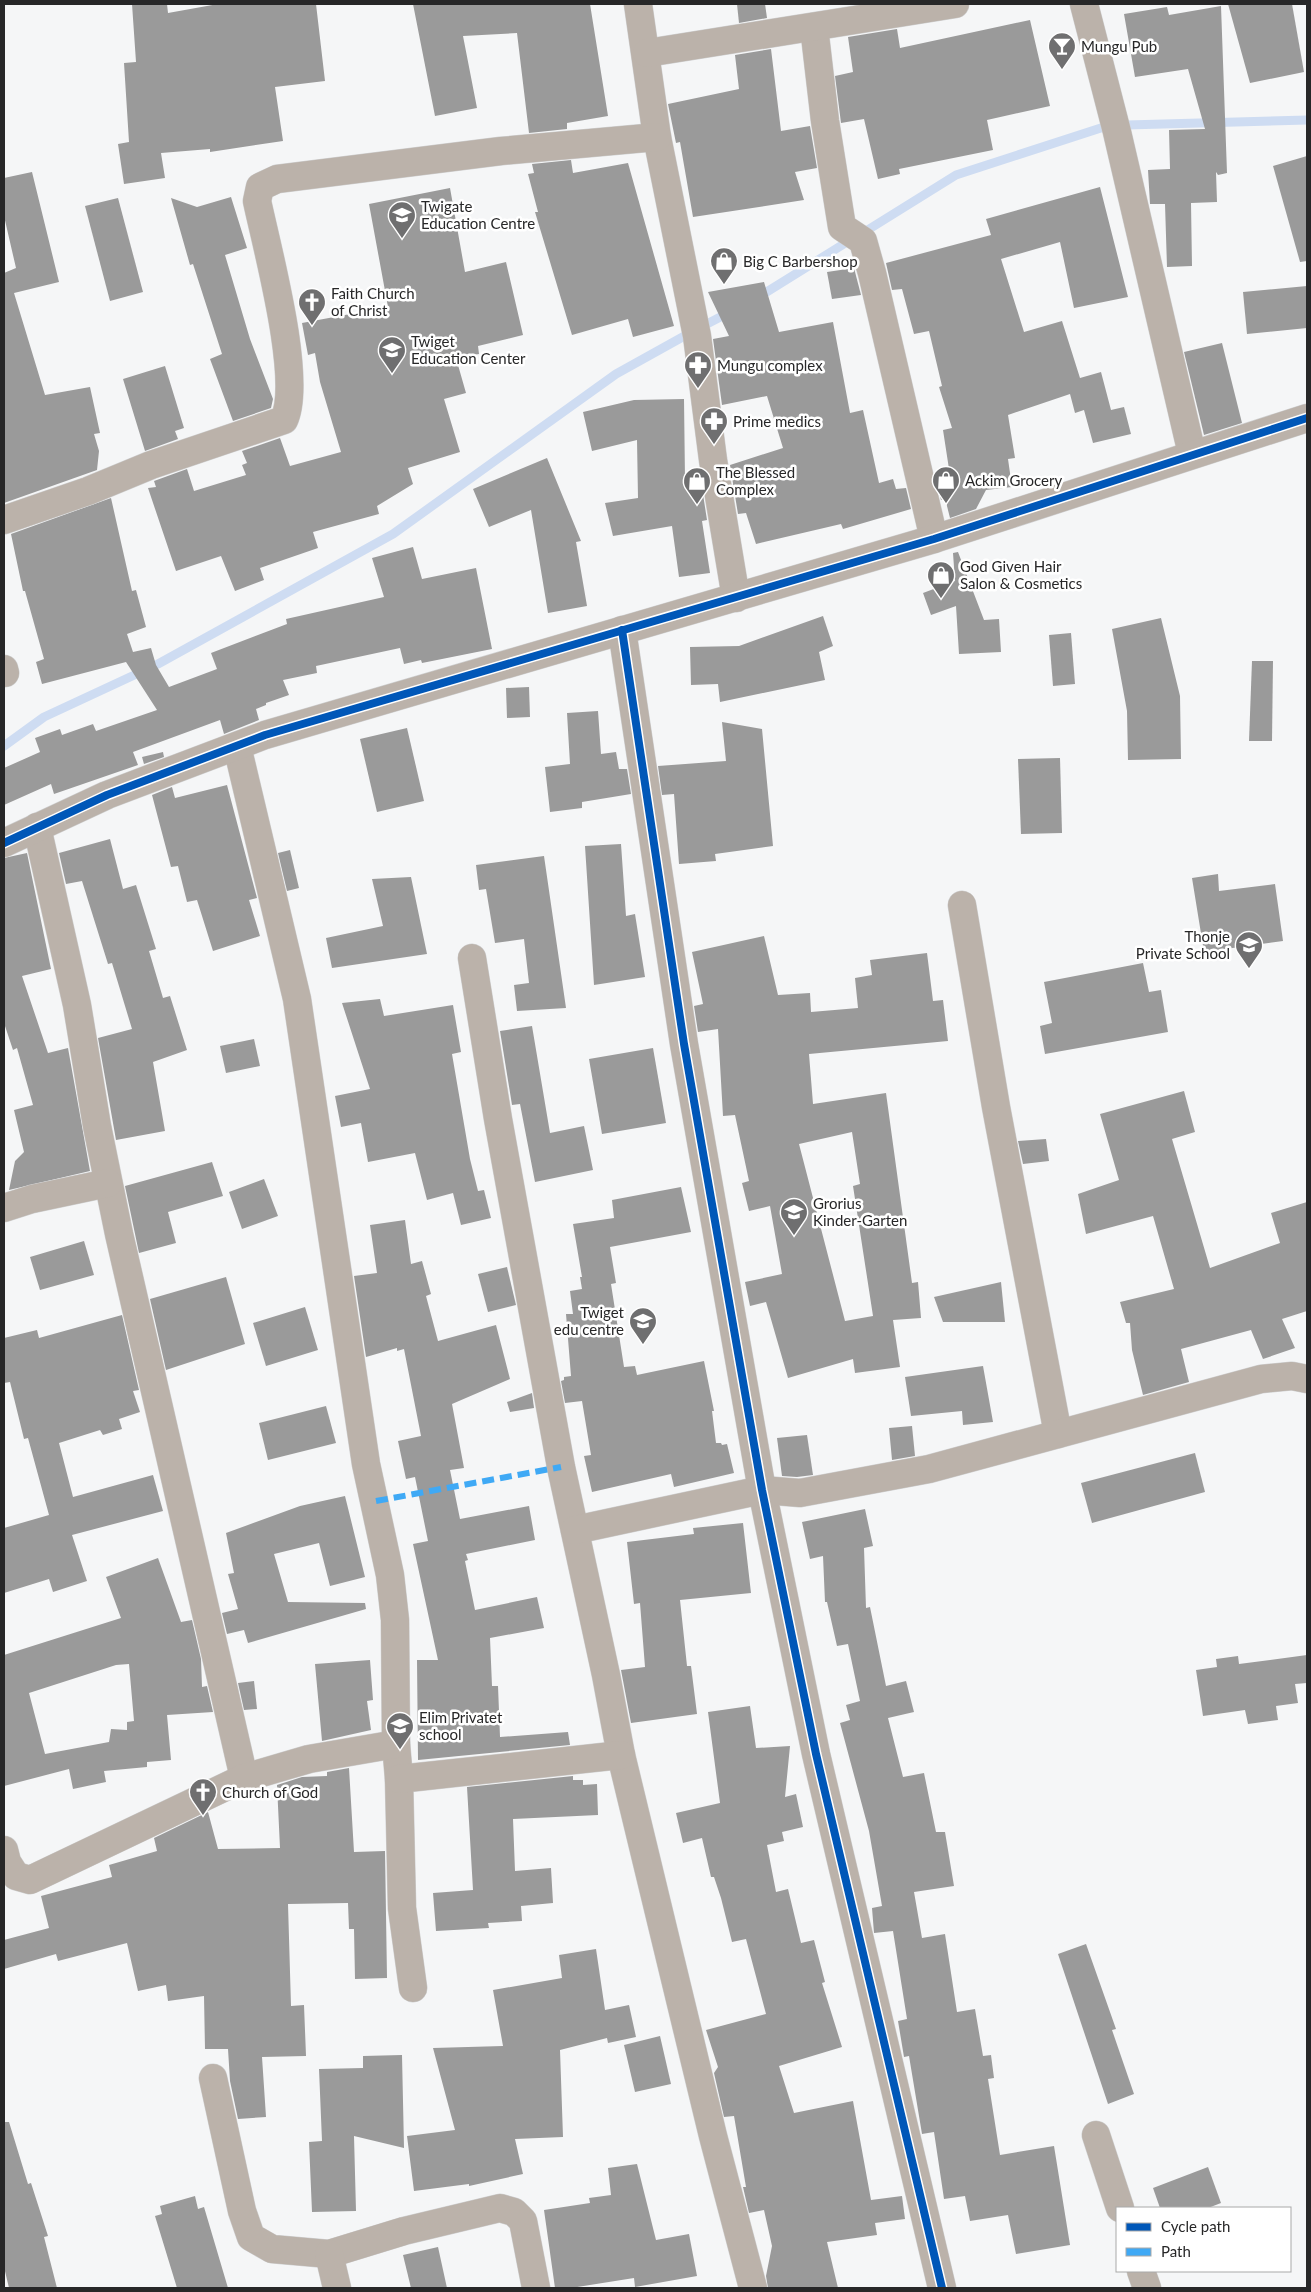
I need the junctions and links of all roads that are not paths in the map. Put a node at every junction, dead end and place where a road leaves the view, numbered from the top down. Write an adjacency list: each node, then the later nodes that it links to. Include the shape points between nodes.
1 (638, 4): 5 (street)
2 (955, 4): 4 (street)
3 (1084, 4): 8 (street)
4 (814, 27): 5 (street); 10 (street, via 824,121 842,227 863,241)
5 (647, 53): 6 (street)
6 (657, 137): 9 (street, via 501,151 277,179 260,188 257,202 286,349 290,388 288,413 284,420); 11 (street, via 697,336)
7 (1307, 418): 8 (street)
8 (1192, 454): 10 (street)
9 (4, 520)
10 (934, 539): 11 (street)
11 (736, 598): 12 (street)
12 (622, 630): 13 (street); 22 (street, via 684,1044)
13 (237, 746): 14 (street, via 107,795); 24 (street, via 297,999 366,1464 390,1575 395,1620)
14 (37, 827): 15 (street); 18 (street, via 77,1005)
15 (4, 843)
16 (962, 905): 21 (street, via 996,1107)
17 (472, 958): 23 (street, via 498,1119)
18 (108, 1183): 19 (street); 26 (street)
19 (4, 1208)
20 (1307, 1379): 21 (street, via 1292,1376 1261,1379)
21 (1058, 1434): 22 (street, via 929,1469 845,1486 800,1493)
22 (762, 1490): 23 (street); 38 (street, via 816,1754)
23 (575, 1530): 25 (street)
24 (396, 1744): 26 (street, via 309,1759); 27 (street)
25 (621, 1755): 27 (street); 37 (street)
26 (244, 1778): 28 (street, via 30,1880 16,1876)
27 (399, 1779): 29 (street, via 402,1908)
28 (4, 1850)
29 (413, 1988)
30 (213, 2078): 33 (street, via 242,2211 251,2237 272,2249)
31 (1096, 2135): 32 (street)
32 (1120, 2207)
33 (329, 2254): 35 (street); 36 (street, via 404,2231 500,2208 514,2212 523,2221)
34 (1141, 2272): 39 (street)
35 (337, 2288)
36 (536, 2288)
37 (753, 2288)
38 (942, 2288)
39 (1147, 2288)

